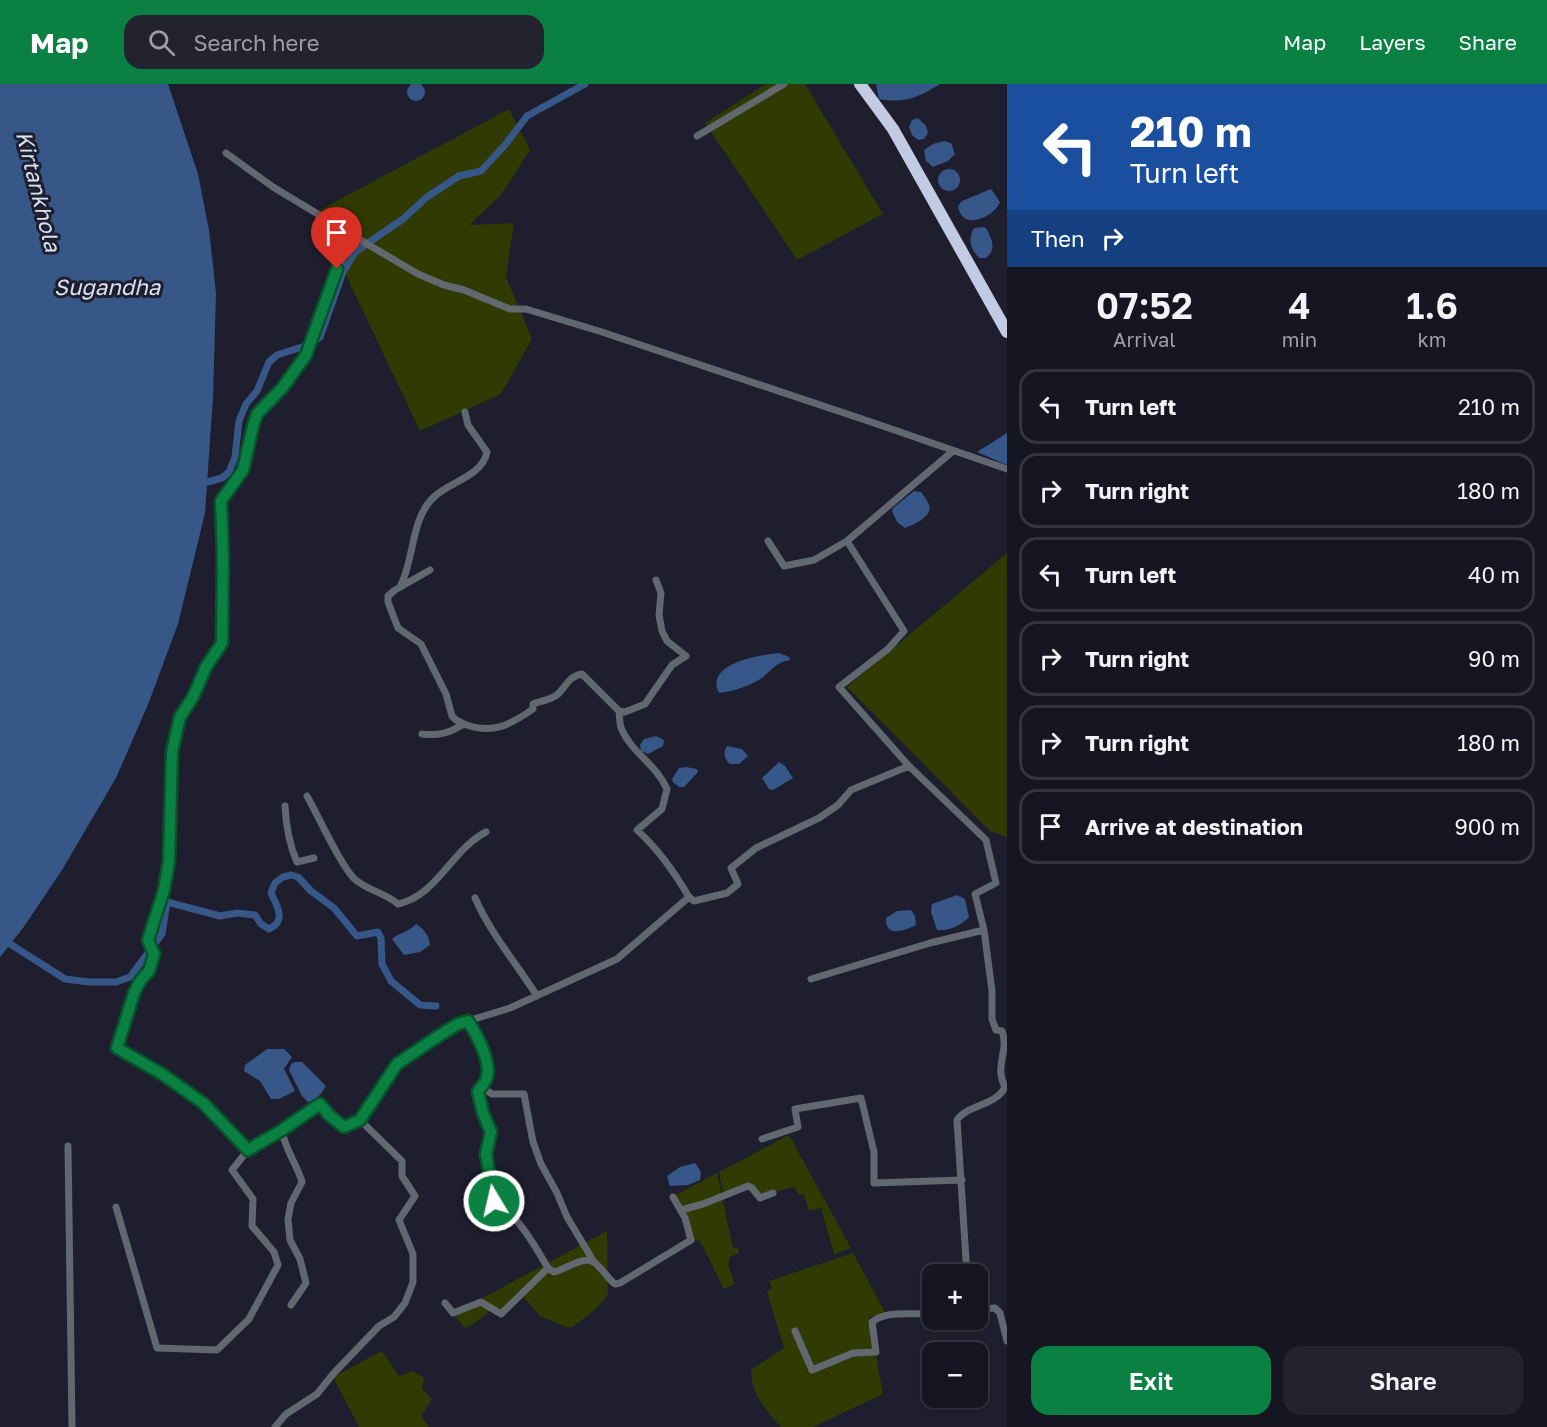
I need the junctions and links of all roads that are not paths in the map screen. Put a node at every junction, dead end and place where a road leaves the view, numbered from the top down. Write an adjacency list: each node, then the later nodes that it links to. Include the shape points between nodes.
1 (784, 84): 3 (street)
2 (860, 84): 6 (highway, via 893,129)
3 (697, 136)
4 (226, 153): 5 (street, via 273,187)
5 (353, 234): 8 (street, via 418,274 510,309 526,309 584,326); 35 (street, via 306,355 257,414 243,470 221,501 222,643 180,717 172,752 169,861 148,940 154,954 149,971 134,993 117,1048 203,1103)
6 (1007, 332)
7 (465, 412): 14 (street, via 468,425 487,452 485,461 427,506)
8 (953, 451): 9 (street); 11 (street)
9 (1007, 470)
10 (768, 541): 11 (street, via 784,566 814,560)
11 (847, 541): 18 (street, via 904,631 888,649 839,687)
12 (430, 570): 14 (street)
13 (656, 580): 15 (street, via 661,593 662,631 686,656 672,665 645,704)
14 (400, 587): 16 (street, via 388,596 398,628 421,644 446,694 452,716)
15 (619, 711): 16 (street, via 578,674 560,692 533,704 533,709 512,723 496,728); 23 (street, via 621,729 657,770 667,789 662,809 637,830 671,867)
16 (464, 724): 17 (street, via 437,735)
17 (422, 734)
18 (909, 766): 23 (street, via 851,790 819,818 756,848 730,868 738,884 727,893 694,901); 25 (street, via 986,840 996,883 975,894)
19 (307, 796): 21 (street, via 355,880 398,904 421,893 475,838)
20 (285, 806): 22 (street, via 297,862)
21 (486, 832)
22 (314, 858)
23 (689, 897): 27 (street, via 617,959)
24 (475, 898): 27 (street, via 495,938)
25 (984, 930): 26 (street); 30 (street, via 992,1019 996,1030 1002,1031 1006,1047 1001,1066)
26 (811, 979)
27 (537, 996): 28 (street)
28 (468, 1021): 29 (street, via 485,1056 487,1078); 31 (street, via 397,1064)
29 (480, 1086): 41 (street, via 492,1094 524,1094 541,1164); 43 (street, via 483,1113 491,1132 486,1154 494,1201 509,1211)
30 (1005, 1095): 36 (street, via 963,1113 957,1120)
31 (360, 1120): 32 (street, via 344,1127 320,1104); 51 (street, via 402,1161 402,1176 415,1196 399,1220 413,1254 413,1282 394,1317 379,1326 317,1394 286,1414)
32 (282, 1130): 35 (street); 45 (street, via 283,1141 302,1182 288,1219 290,1240 300,1258 306,1283)
33 (762, 1139): 36 (street, via 798,1127 795,1109 861,1098 874,1152 873,1183)
34 (68, 1146): 50 (street)
35 (248, 1150): 39 (street, via 232,1170 253,1199 252,1226 274,1252 278,1265 249,1319 217,1350 157,1348)
36 (962, 1180): 42 (street)
37 (773, 1193): 40 (street, via 760,1198 748,1186)
38 (673, 1197): 40 (street)
39 (116, 1207)
40 (681, 1210): 41 (street, via 691,1240 633,1277 615,1284)
41 (594, 1262): 43 (street, via 554,1272)
42 (966, 1264)
43 (548, 1268): 44 (street, via 501,1314 481,1302 453,1313)
44 (445, 1303)
45 (291, 1305)
46 (988, 1308): 49 (street, via 1000,1313)
47 (922, 1314): 48 (street, via 874,1319 876,1352 854,1353 812,1370)
48 (795, 1331)
49 (1007, 1341)
50 (72, 1427)
51 (275, 1427)

